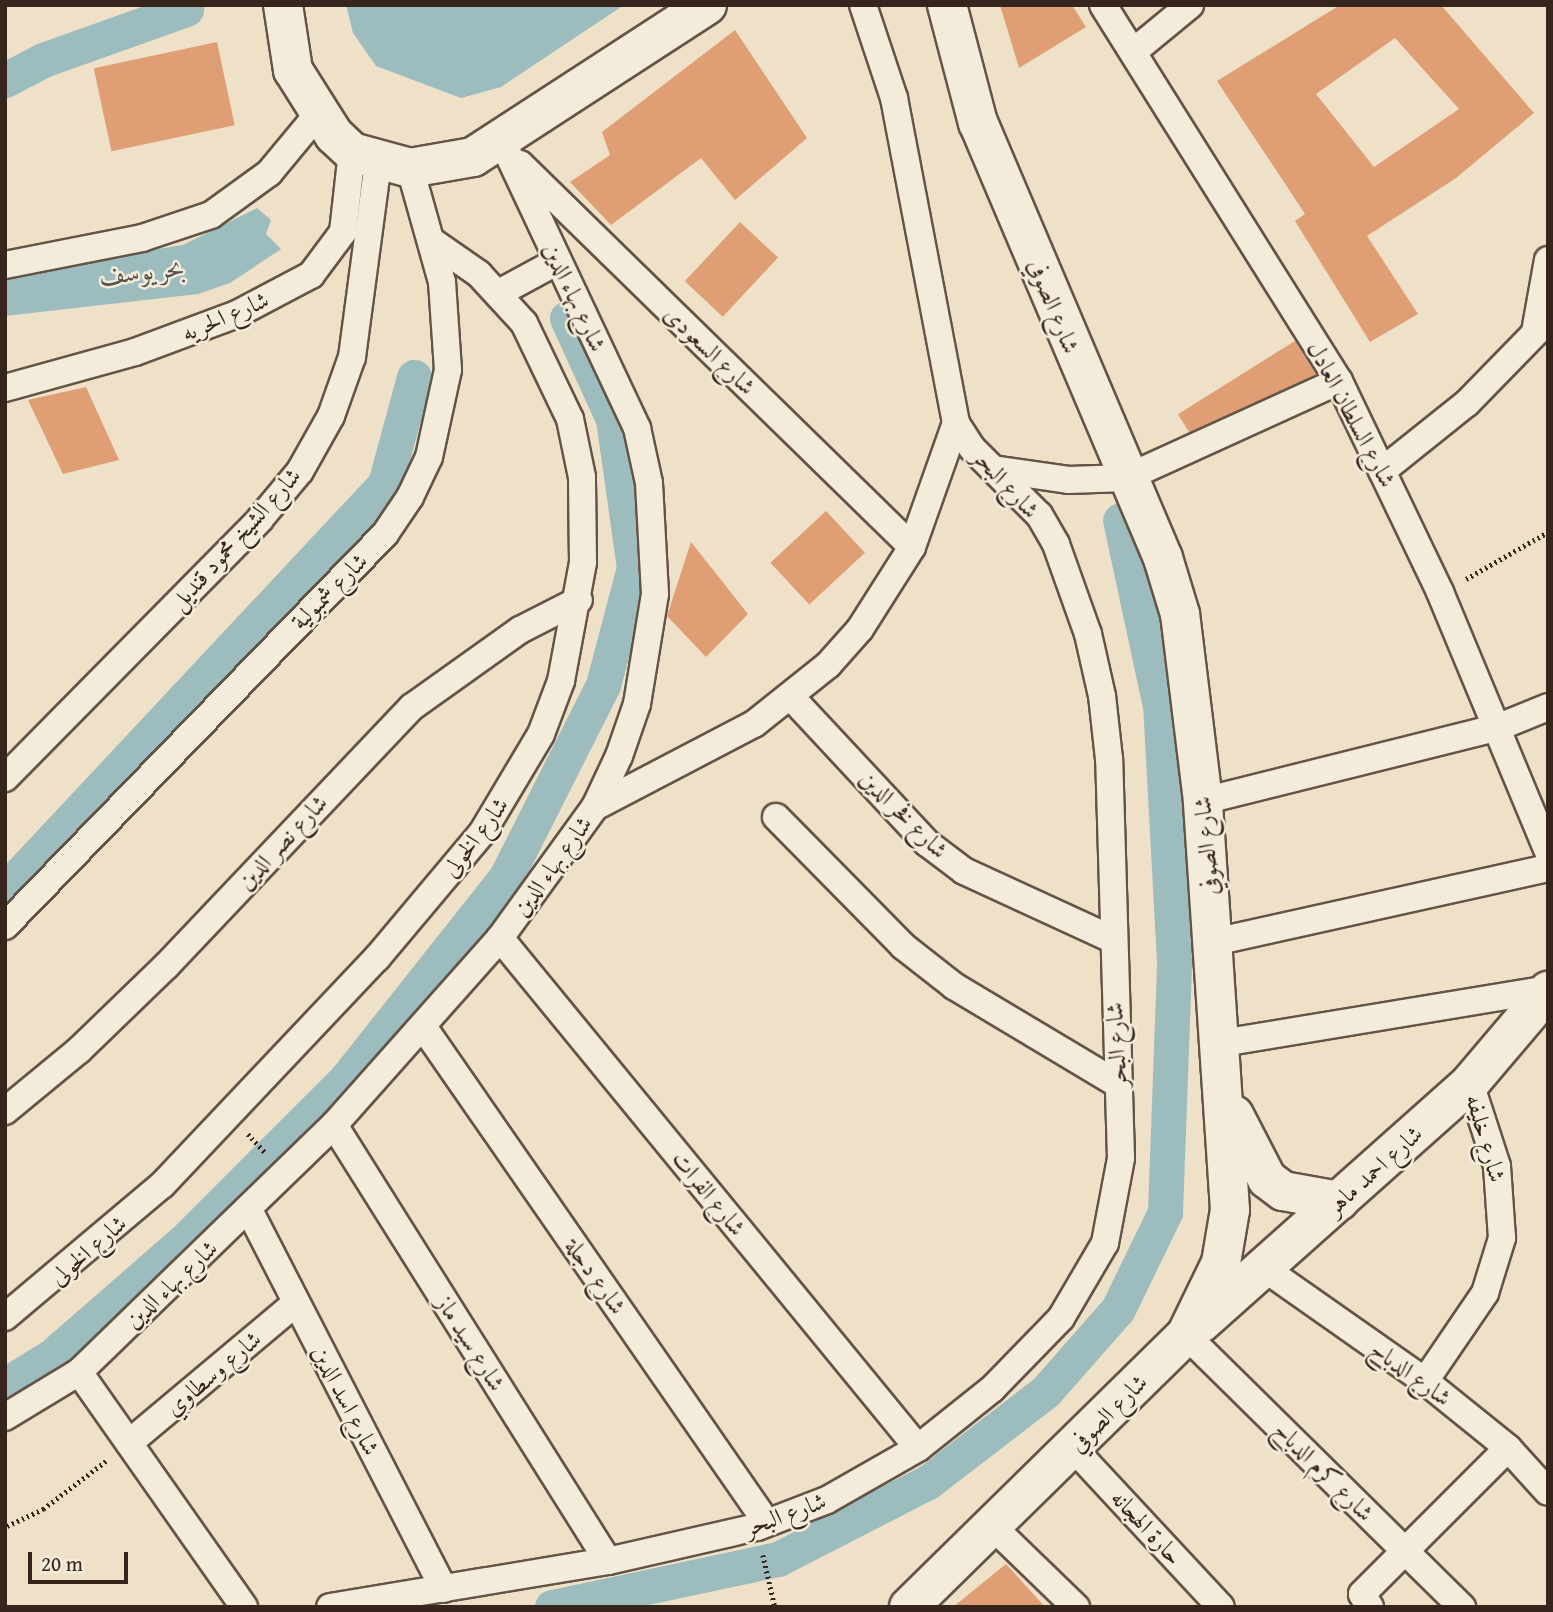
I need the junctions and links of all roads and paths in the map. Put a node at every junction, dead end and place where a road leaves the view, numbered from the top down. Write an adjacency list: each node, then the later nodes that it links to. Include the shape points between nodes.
1 (283, 5): 8 (street, via 293,70)
2 (708, 5): 9 (street)
3 (863, 5): 19 (street, شارع البحر, via 894,97)
4 (947, 5): 22 (street, شارع الصوفي, via 978,123)
5 (1103, 5): 7 (street, شارع السلطان العادل)
6 (1190, 5): 7 (street)
7 (1133, 52): 17 (street, شارع السلطان العادل)
8 (318, 114): 10 (street); 14 (street, via 269,173 211,215 142,238)
9 (505, 147): 10 (street, via 453,163); 13 (street, شارع بهاء الدين); 24 (street, شارع السعودى)
10 (380, 161): 11 (street, شارع شمبولية); 18 (street, شارع الحريه, via 343,232 311,275 237,314 135,352); 30 (street, شارع الشيخ محمود قنديل, via 352,357 331,416 300,471 260,519)
11 (433, 242): 15 (street, شارع الخولى); 36 (street, شارع شمبولية, via 448,326 448,370 429,457 410,497 385,534)
12 (1548, 260): 16 (street)
13 (558, 261): 15 (street); 32 (street, شارع بهاء الدين, via 637,428 655,538 655,594 637,704)
14 (5, 265)
15 (499, 293): 26 (street, شارع الخولى, via 548,364 570,419 585,523)
16 (1541, 326): 21 (street, via 1467,403)
17 (1339, 381): 21 (street, شارع السلطان العادل); 22 (street)
18 (5, 388)
19 (956, 423): 20 (street, شارع البحر); 24 (street)
20 (993, 469): 22 (street, via 1068,480); 38 (street, شارع البحر, via 1018,490 1056,544 1088,634 1109,759)
21 (1382, 471): 25 (street, شارع السلطان العادل)
22 (1126, 478): 31 (street, شارع الصوفي, via 1163,558 1180,614)
23 (1548, 532): 25 (path)
24 (912, 547): 27 (street, via 860,629)
25 (1440, 592): 29 (street, شارع السلطان العادل)
26 (579, 600): 46 (street, شارع نصر الدين, via 520,630 412,708 166,966 79,1050); 54 (street, شارع الخولى, via 561,681 541,734 482,833 377,958 201,1146 104,1238)
27 (791, 697): 32 (street, via 754,724); 38 (street, شارع فخر الدين, via 928,843 964,871)
28 (1548, 707): 29 (street)
29 (1499, 727): 31 (street); 34 (street, شارع السلطان العادل)
30 (7, 772)
31 (1203, 801): 39 (street, شارع الصوفي)
32 (595, 807): 37 (street, شارع بهاء الدين)
33 (776, 817): 44 (street, via 894,937 954,986)
34 (1548, 851)
35 (1548, 867): 39 (street)
36 (5, 926)
37 (499, 938): 41 (street, شارع بهاء الدين); 60 (street, شارع الفرات)
38 (1112, 939): 44 (street, شارع البحر)
39 (1214, 942): 42 (street, شارع الصوفي)
40 (1548, 990): 42 (street); 43 (street, شارع احمد ماهر)
41 (424, 1028): 47 (street, شارع بهاء الدين); 66 (street, شارع دجلة)
42 (1222, 1043): 45 (street, شارع الصوفي)
43 (1470, 1083): 50 (street, شارع احمد ماهر); 57 (street, شارع خليفه, via 1497,1166 1502,1238 1485,1293)
44 (1118, 1084): 60 (street, شارع البحر, via 1116,1201 1086,1282 1061,1318 992,1389)
45 (1225, 1095): 50 (street, via 1267,1179 1283,1191); 55 (street, شارع الصوفي, via 1227,1237 1212,1288)
46 (5, 1111)
47 (334, 1125): 51 (street, شارع بهاء الدين); 68 (street, شارع سيد ماز)
48 (246, 1132): 49 (path)
49 (276, 1163)
50 (1339, 1201): 52 (street, شارع احمد ماهر)
51 (249, 1210): 53 (street, شارع اسد الدين); 56 (street, شارع بهاء الدين)
52 (1264, 1268): 55 (street, شارع احمد ماهر); 57 (street, شارع الدباح)
53 (296, 1303): 59 (street, شارع وسطاوي); 69 (street, شارع اسد الدين)
54 (5, 1317)
55 (1186, 1335): 61 (street, شارع الصوفي); 67 (street, شارع كرم الدباح)
56 (79, 1372): 58 (street, شارع بهاء الدين); 59 (street)
57 (1425, 1381): 62 (street, شارع الدباح)
58 (5, 1417)
59 (129, 1443): 64 (path, via 43,1509); 72 (street)
60 (919, 1448): 66 (street, شارع البحر)
61 (1073, 1448): 65 (street, شارع الصوفي); 76 (street, حارة الهجانه)
62 (1508, 1448): 63 (street, شارع الدباح); 67 (street)
63 (1548, 1492)
64 (7, 1526)
65 (992, 1526): 74 (street, شارع الصوفي); 75 (street)
66 (764, 1534): 68 (street, شارع البحر); 71 (path)
67 (1405, 1551): 70 (street); 77 (street, شارع كرم الدباح)
68 (608, 1561): 69 (street, شارع البحر)
69 (444, 1589): 73 (street, شارع البحر)
70 (1367, 1600)
71 (774, 1606)
72 (244, 1607)
73 (330, 1607)
74 (909, 1607)
75 (1076, 1607)
76 (1221, 1607)
77 (1462, 1607)

